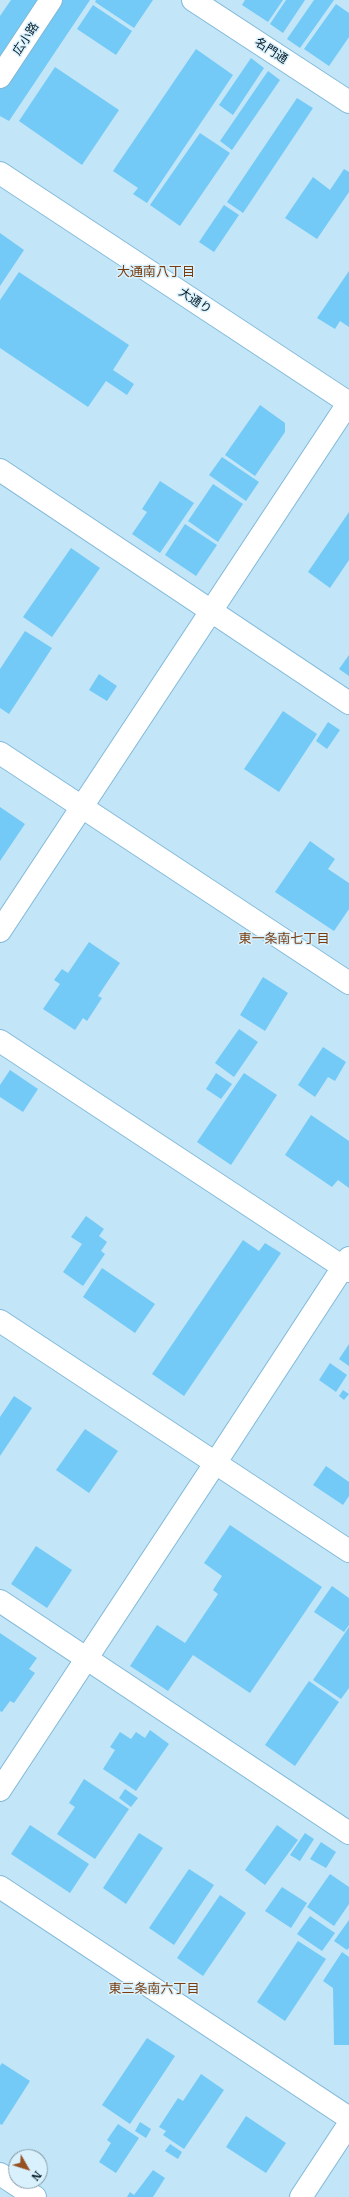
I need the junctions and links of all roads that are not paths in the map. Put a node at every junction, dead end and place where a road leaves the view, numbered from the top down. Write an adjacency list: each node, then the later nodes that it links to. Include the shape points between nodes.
1 (51, 0): 3 (main road, 広小路)
2 (193, 0): 4 (main road, 名門通)
3 (0, 78)
4 (349, 102)
5 (0, 173): 6 (main road, 大通り)
6 (349, 403): 8 (main road)
7 (0, 470): 8 (main road)
8 (211, 611): 9 (main road); 11 (main road)
9 (349, 703)
10 (0, 753): 11 (main road)
11 (82, 807): 12 (main road); 13 (main road)
12 (0, 931)
13 (349, 983)
14 (0, 1041): 15 (main road)
15 (347, 1265): 17 (main road)
16 (0, 1321): 17 (main road)
17 (216, 1462): 18 (main road); 20 (main road)
18 (349, 1551)
19 (0, 1601): 20 (main road)
20 (87, 1658): 21 (main road); 22 (main road)
21 (0, 1790)
22 (349, 1832)
23 (0, 1886): 24 (main road)
24 (349, 2118)
25 (349, 2124): 28 (main road)
26 (0, 2174): 27 (main road)
27 (35, 2197)
28 (301, 2197)

